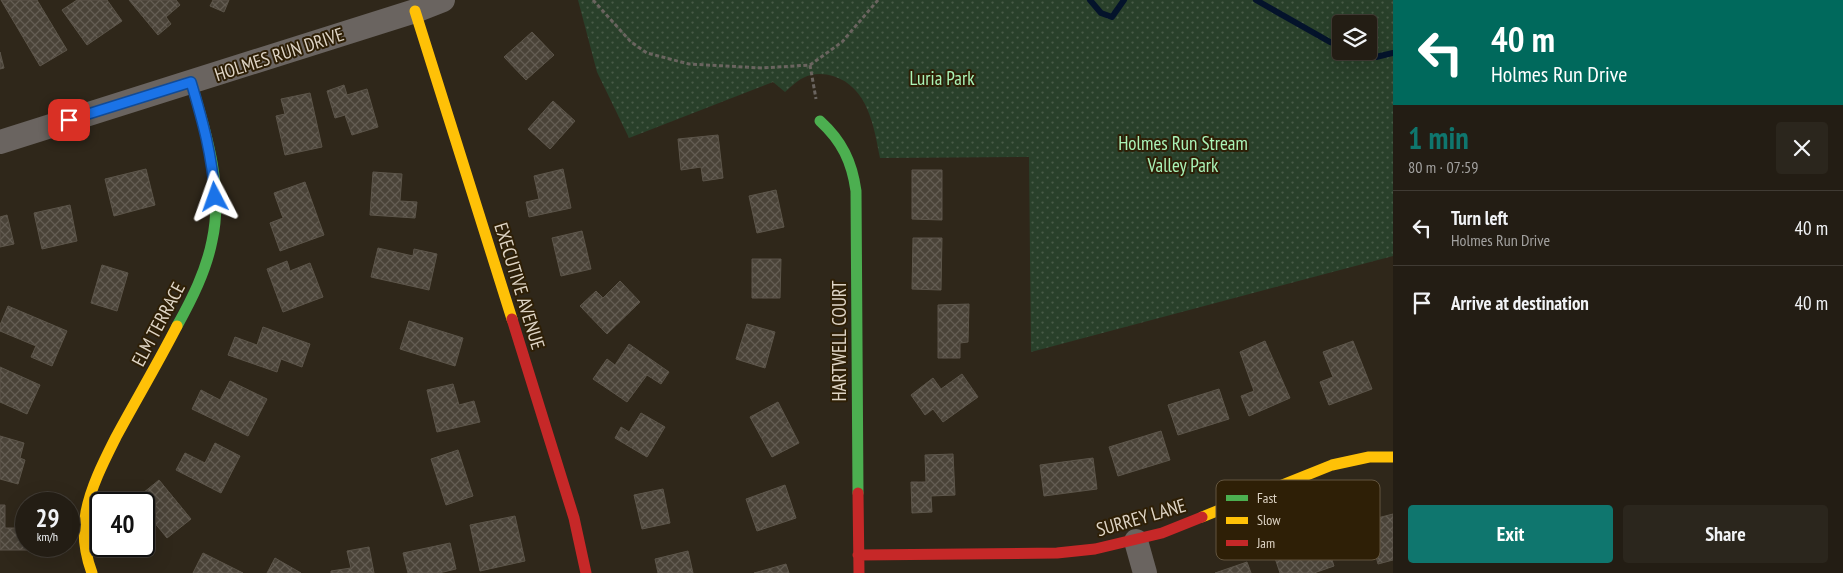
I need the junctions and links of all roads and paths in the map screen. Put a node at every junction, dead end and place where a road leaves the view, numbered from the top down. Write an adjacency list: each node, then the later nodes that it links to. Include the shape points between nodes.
1 (442, 0): 4 (street, HOLMES RUN DRIVE)
2 (593, 0): 5 (path, via 631,42 647,53 688,64 722,67)
3 (878, 0): 5 (path, via 842,42)
4 (414, 10): 6 (street, HOLMES RUN DRIVE); 15 (street, EXECUTIVE AVENUE, via 574,518)
5 (810, 65): 7 (path)
6 (191, 82): 8 (street, HOLMES RUN DRIVE); 14 (street, ELM TERRACE, via 213,168 213,236 199,284 106,456 91,494 85,540)
7 (820, 121): 13 (street, HARTWELL COURT, via 835,134 846,151 854,171 856,191)
8 (0, 142)
9 (1393, 457): 10 (street, SURREY LANE, via 1369,457 1332,466)
10 (1296, 480)
11 (1216, 512): 12 (street, SURREY LANE)
12 (1136, 541): 13 (street, SURREY LANE, via 1057,553); 17 (street)
13 (858, 555): 16 (street, HARTWELL COURT)
14 (92, 573)
15 (586, 573)
16 (858, 573)
17 (1144, 573)

